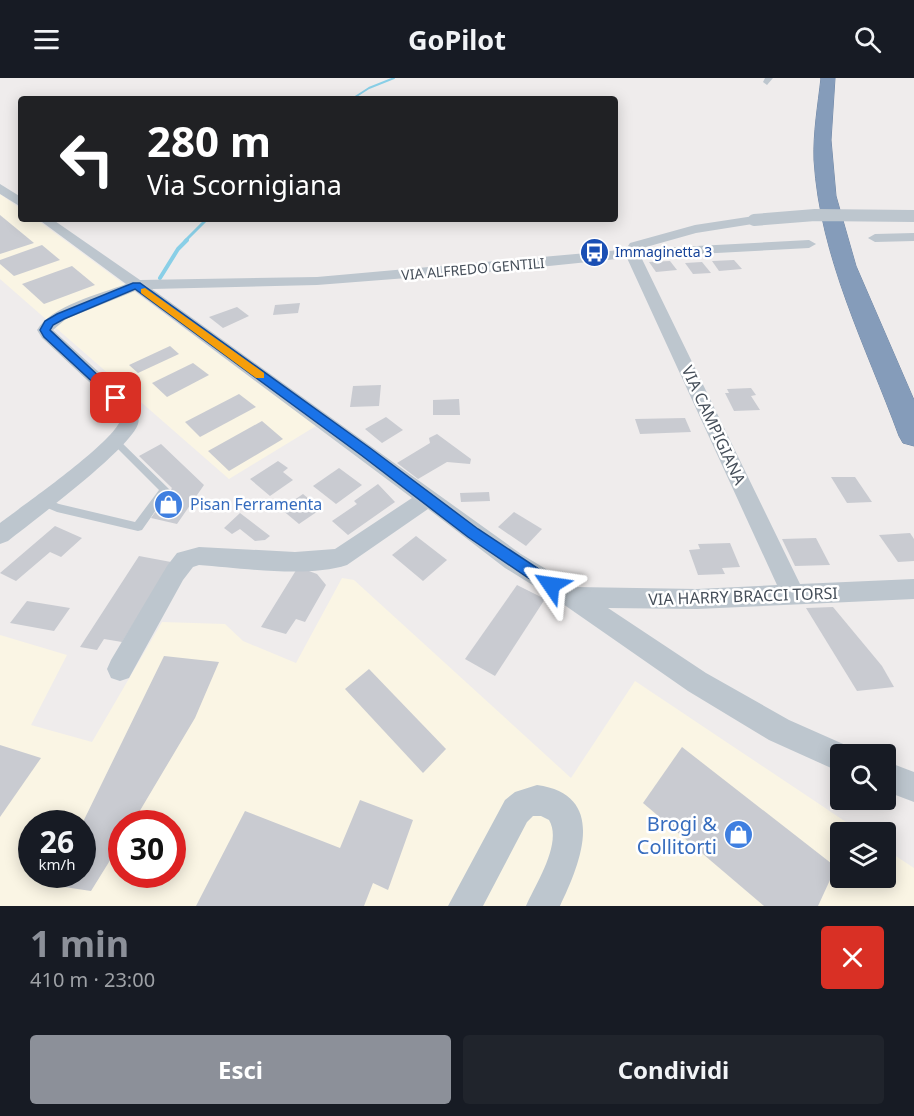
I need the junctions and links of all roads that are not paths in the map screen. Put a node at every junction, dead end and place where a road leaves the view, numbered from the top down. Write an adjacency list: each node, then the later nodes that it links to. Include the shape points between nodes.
1 (828, 78): 14 (highway, via 822,159 831,218 859,302)
2 (838, 78): 13 (highway, via 835,152 845,218 871,291)
3 (0, 188): 4 (street)
4 (18, 200)
5 (914, 216): 10 (street, bridge, via 754,219 686,232)
6 (48, 222): 12 (street)
7 (914, 237): 8 (street)
8 (875, 238)
9 (809, 244): 11 (street, VIA ALFREDO GENTILI)
10 (606, 255): 11 (street, VIA ALFREDO GENTILI); 12 (street, VIA ALFREDO GENTILI, via 317,281)
11 (633, 255): 20 (street, VIA CAMPIGIANA)
12 (136, 285): 15 (street, via 60,316 45,330 126,409 129,423); 16 (street)
13 (914, 388)
14 (914, 436)
15 (115, 441): 17 (street); 17 (lane, via 165,490 138,527)
16 (427, 498): 21 (street, via 513,561); 22 (street, via 339,558 296,561 199,556 185,560)
17 (42, 501): 18 (street)
18 (0, 535)
19 (914, 589): 20 (street, VIA HARRY BRACCI TORSI)
20 (794, 596): 21 (street, VIA HARRY BRACCI TORSI)
21 (572, 597): 23 (street, via 697,682 779,730)
22 (120, 669)
23 (830, 753)
24 (896, 780): 25 (street)
25 (914, 786)
26 (465, 906): 27 (street, via 516,811 527,802 538,800 562,814 569,836 566,856)
27 (543, 906)

